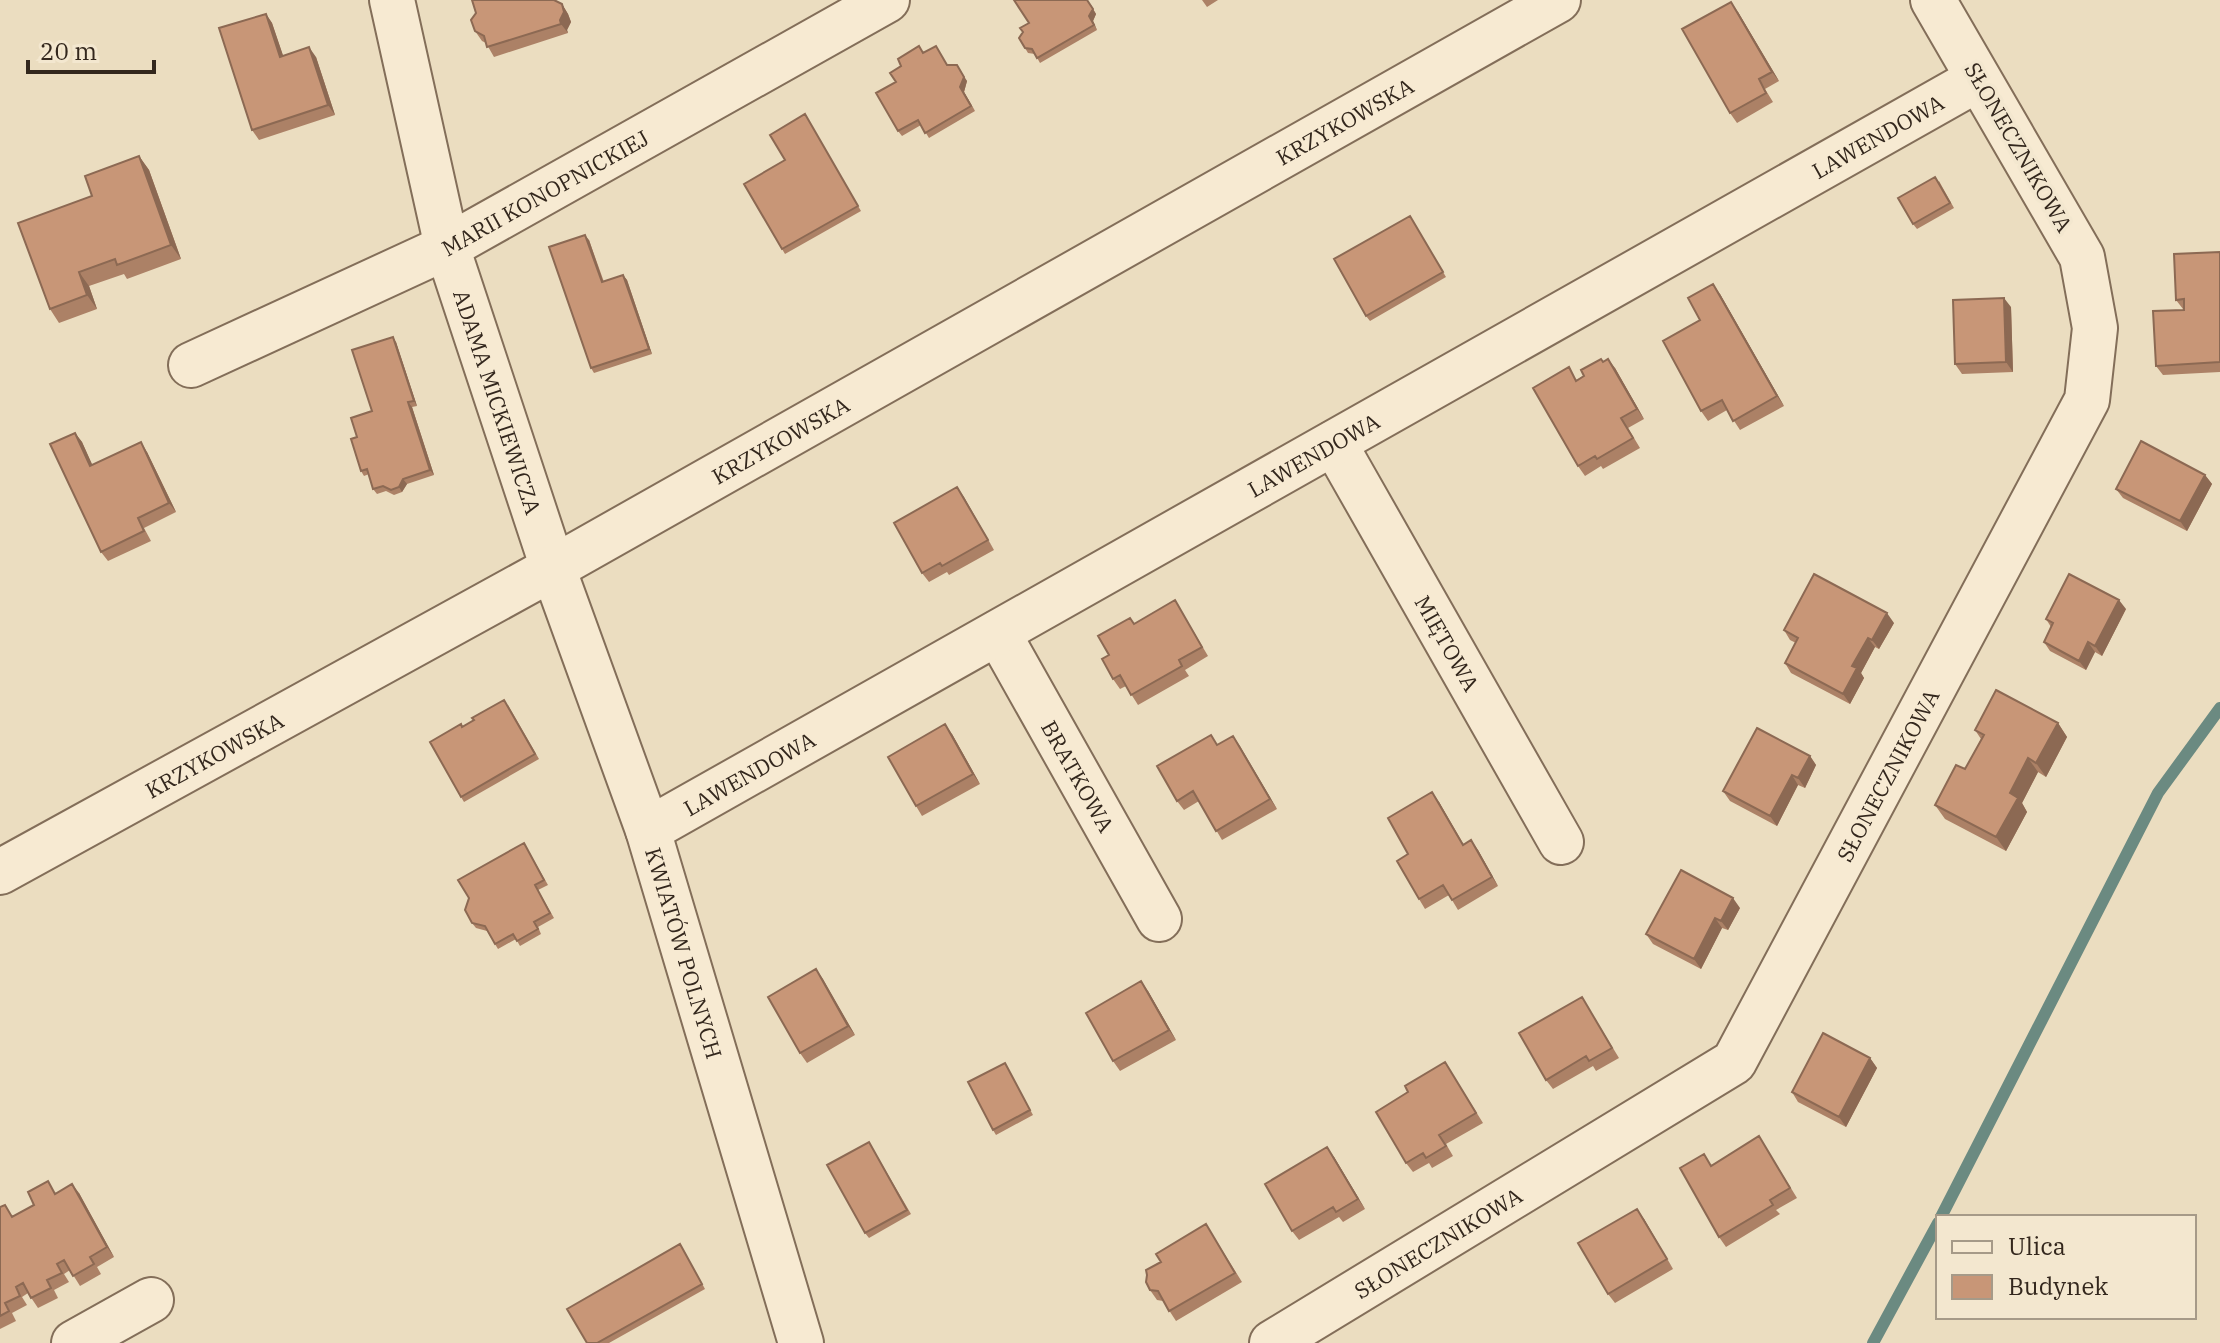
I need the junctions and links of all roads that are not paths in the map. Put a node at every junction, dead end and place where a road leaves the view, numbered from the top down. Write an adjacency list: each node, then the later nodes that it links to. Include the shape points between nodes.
1 (392, 0): 6 (street, ADAMA MICKIEWICZA)
2 (887, 0): 6 (street, MARII KONOPNICKIEJ)
3 (1558, 0): 9 (street, KRZYKOWSKA)
4 (1933, 0): 5 (street, SŁONECZNIKOWA)
5 (1978, 79): 8 (street, LAWENDOWA); 18 (street, SŁONECZNIKOWA, via 2082,257 2095,328 2087,400 1734,1062)
6 (447, 247): 7 (street, MARII KONOPNICKIEJ); 9 (street, ADAMA MICKIEWICZA)
7 (191, 365)
8 (1334, 443): 10 (street, LAWENDOWA); 12 (street, MIĘTOWA)
9 (553, 568): 11 (street, KWIATÓW POLNYCH); 13 (street, KRZYKOWSKA)
10 (998, 633): 11 (street, LAWENDOWA); 14 (street, BRATKOWA)
11 (648, 830): 17 (street, KWIATÓW POLNYCH)
12 (1561, 842)
13 (0, 872)
14 (1159, 919)
15 (151, 1300): 16 (street)
16 (74, 1343)
17 (801, 1343)
18 (1272, 1343)

